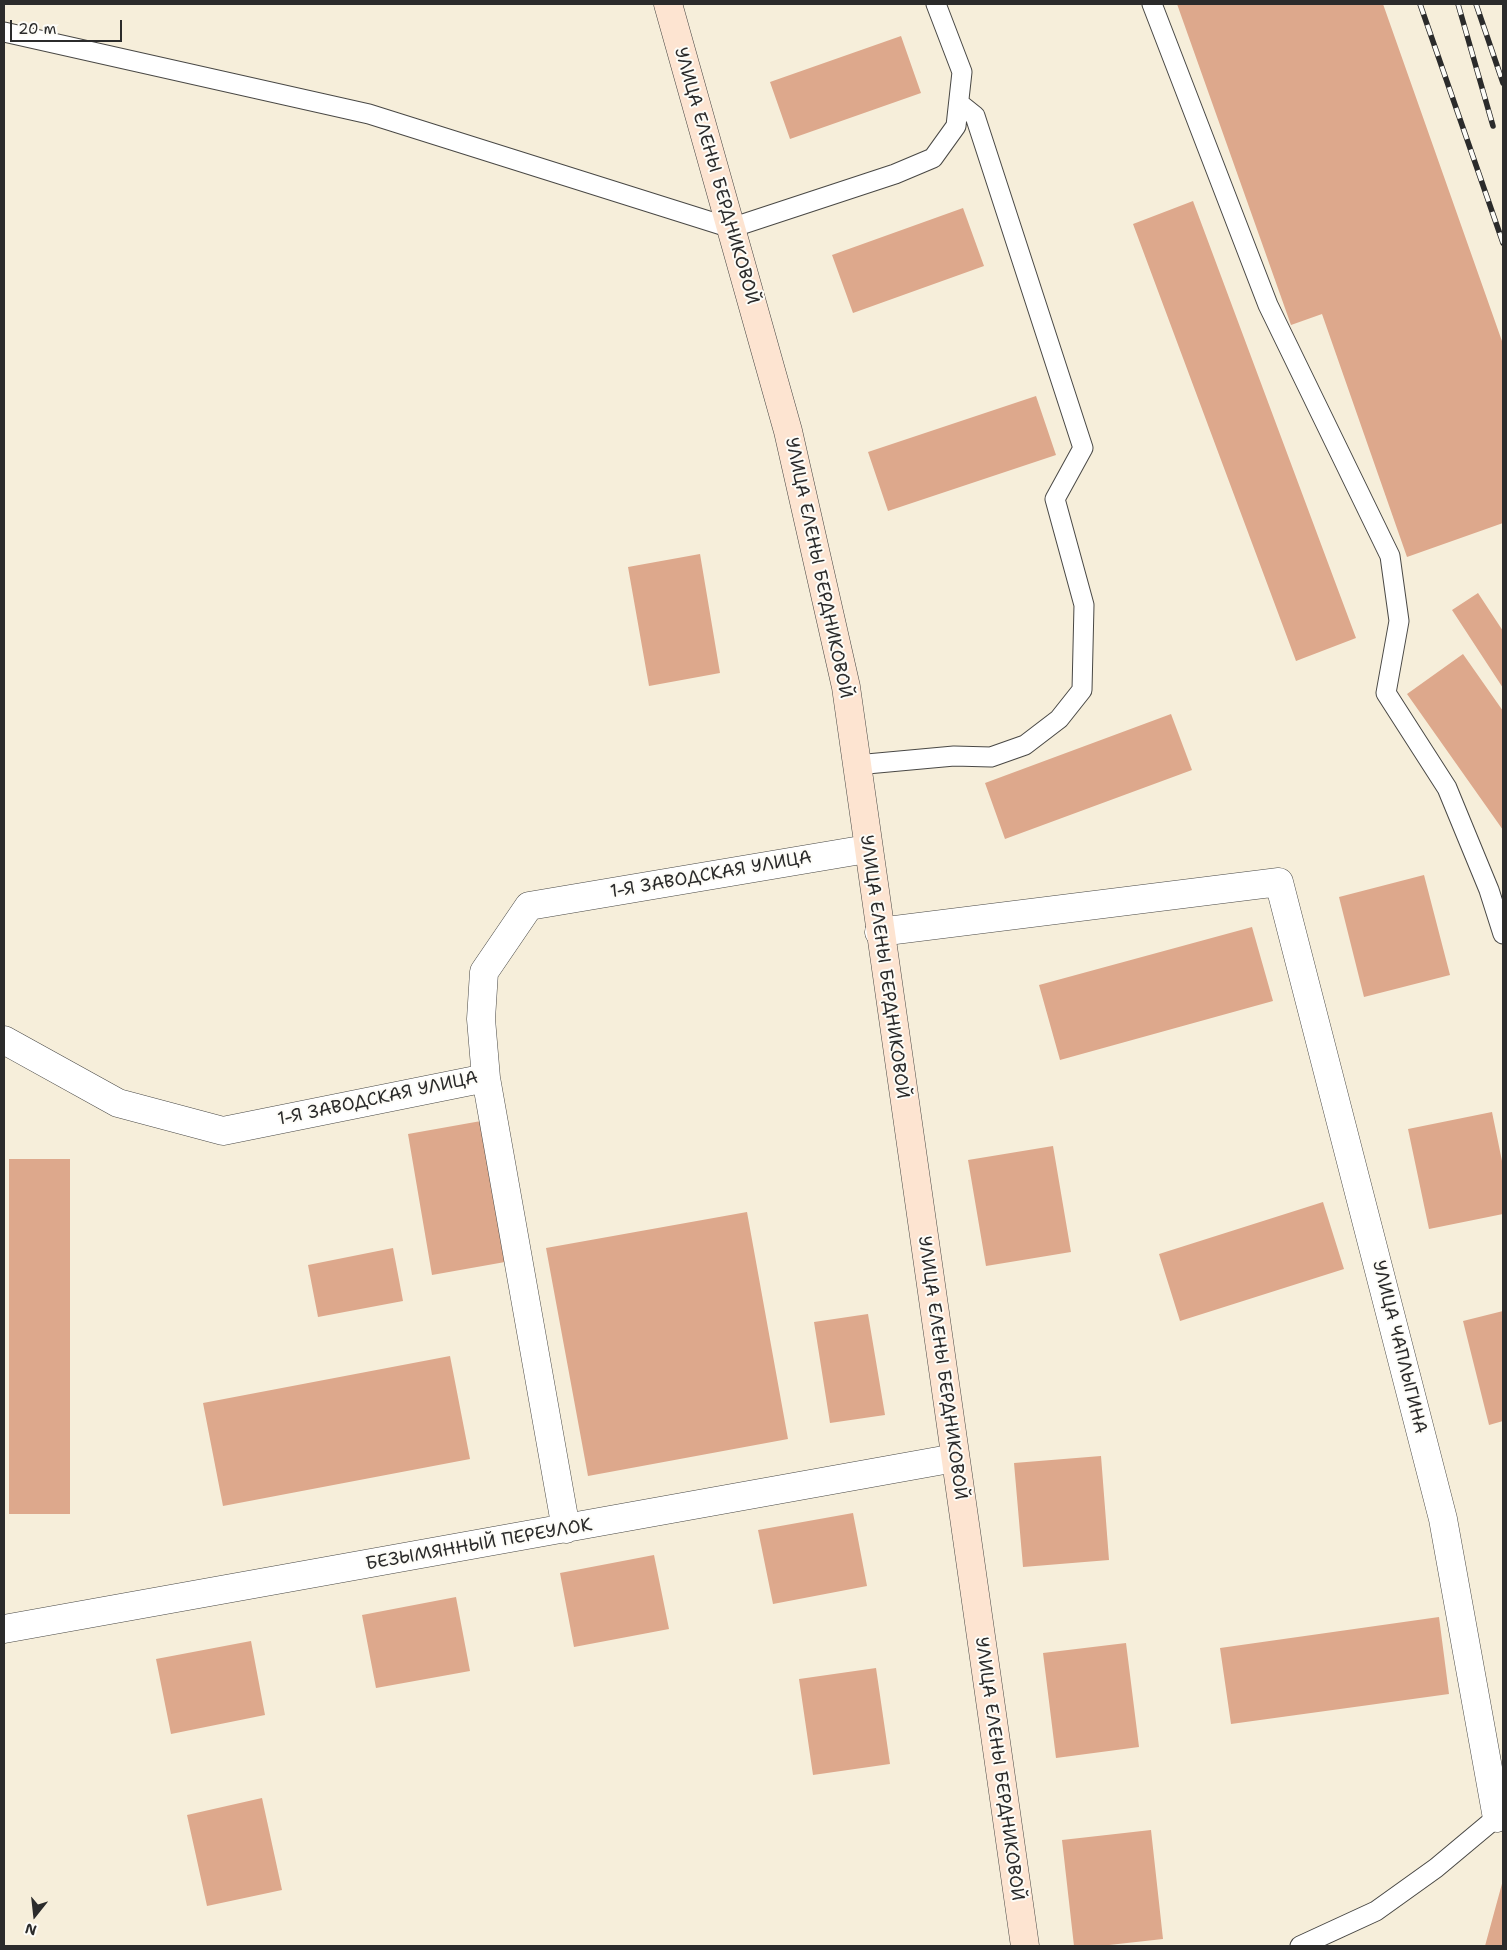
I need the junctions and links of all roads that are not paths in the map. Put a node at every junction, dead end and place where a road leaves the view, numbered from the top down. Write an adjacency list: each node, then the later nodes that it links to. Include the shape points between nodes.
1 (668, 4): 6 (street, УЛИЦА ЕЛЕНЫ БЕРДНИКОВОЙ)
2 (936, 4): 5 (lane, via 962,72)
3 (1152, 4): 10 (lane, via 1268,305 1390,556 1399,621 1386,692 1447,788 1489,890)
4 (4, 32): 6 (lane, via 370,114)
5 (960, 104): 6 (lane, via 956,126 933,158 895,174); 7 (lane, via 975,116 1083,448 1055,499 1084,606 1082,690 1059,719 1025,745 991,757 954,756)
6 (731, 228): 7 (street, УЛИЦА ЕЛЕНЫ БЕРДНИКОВОЙ, via 788,431 846,688)
7 (856, 765): 8 (street, УЛИЦА ЕЛЕНЫ БЕРДНИКОВОЙ)
8 (867, 849): 9 (street, УЛИЦА ЕЛЕНЫ БЕРДНИКОВОЙ); 12 (street, 1-Я ЗАВОДСКАЯ УЛИЦА, via 529,906 484,972 481,1019)
9 (879, 932): 13 (street, УЛИЦА ЕЛЕНЫ БЕРДНИКОВОЙ); 16 (street, УЛИЦА ЧАПЛЫГИНА, via 1279,882 1444,1518)
10 (1503, 934)
11 (4, 1040): 12 (street, 1-Я ЗАВОДСКАЯ УЛИЦА, via 118,1103 223,1131)
12 (486, 1078): 14 (street)
13 (955, 1458): 14 (street, БЕЗЫМЯННЫЙ ПЕРЕУЛОК); 17 (street, УЛИЦА ЕЛЕНЫ БЕРДНИКОВОЙ)
14 (566, 1529): 15 (street, БЕЗЫМЯННЫЙ ПЕРЕУЛОК)
15 (4, 1629)
16 (1500, 1815): 18 (lane, via 1436,1868 1376,1911)
17 (1025, 1946)
18 (1300, 1946)

